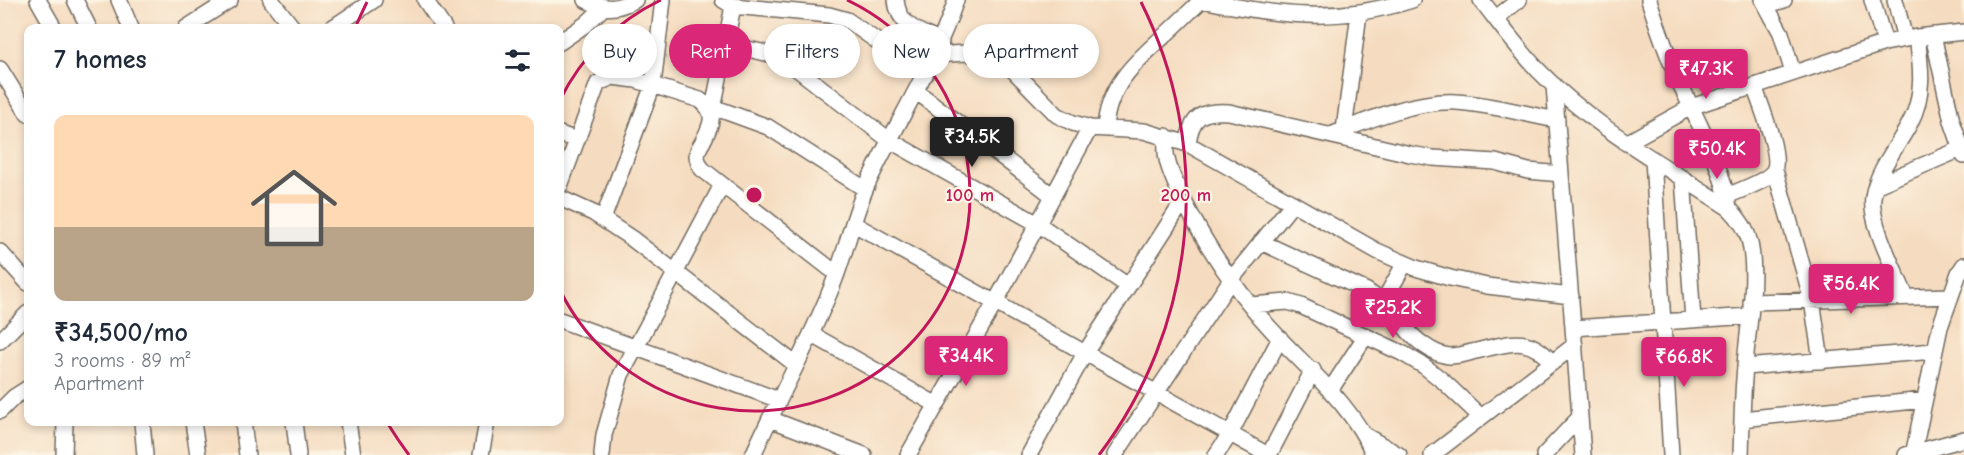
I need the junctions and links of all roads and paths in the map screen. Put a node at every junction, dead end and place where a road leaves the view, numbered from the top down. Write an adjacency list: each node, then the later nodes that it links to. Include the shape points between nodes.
1 (39, 0): 28 (street)
2 (75, 0): 29 (street)
3 (119, 0): 30 (street)
4 (271, 0): 32 (street)
5 (374, 0): 33 (street)
6 (425, 0): 34 (street)
7 (586, 0): 25 (street)
8 (635, 0): 25 (street, via 619,8)
9 (663, 0): 50 (street)
10 (896, 0): 36 (street, via 900,18)
11 (956, 0): 37 (street)
12 (1202, 0): 26 (street, via 1285,14); 57 (street, via 1122,78)
13 (1412, 0): 22 (street)
14 (1482, 0): 27 (street)
15 (1519, 0): 27 (street)
16 (1649, 0): 53 (street)
17 (1784, 0): 23 (street)
18 (1872, 0): 42 (street)
19 (1895, 0): 40 (street)
20 (221, 3): 31 (street)
21 (728, 3): 24 (street); 35 (street)
22 (1396, 3): 26 (street)
23 (1765, 3): 46 (street, via 1781,33)
24 (774, 5): 39 (street, via 847,20)
25 (603, 8): 41 (street)
26 (1359, 13): 58 (street)
27 (1496, 18): 49 (street)
28 (52, 24)
29 (87, 24)
30 (129, 24)
31 (192, 24)
32 (289, 24)
33 (338, 24)
34 (441, 24)
35 (727, 24)
36 (907, 24)
37 (947, 24)
38 (1964, 32): 40 (street)
39 (872, 37)
40 (1918, 37): 42 (street); 65 (street); 72 (street, via 1918,103)
41 (564, 39)
42 (1885, 43): 46 (street)
43 (752, 50): 62 (street, via 788,62)
44 (951, 51): 57 (street, via 1000,61 1057,115)
45 (0, 69): 54 (street)
46 (1793, 74): 51 (street)
47 (719, 78): 55 (street)
48 (924, 78): 52 (street)
49 (1554, 85): 56 (street); 63 (street)
50 (653, 86): 55 (street, via 700,100); 61 (street, via 613,77 598,83); 79 (street)
51 (1754, 86): 53 (street); 67 (street, via 1774,148)
52 (916, 91): 62 (street); 74 (street)
53 (1691, 107): 63 (street); 77 (street, via 1719,168)
54 (24, 108)
55 (713, 111): 71 (street, via 696,159); 73 (street, via 768,127)
56 (1557, 120): 58 (street, via 1453,102 1399,110); 69 (street)
57 (1098, 128): 60 (street); 74 (street)
58 (1337, 133): 64 (street, via 1214,111 1193,122); 69 (street, via 1410,154 1495,162)
59 (564, 136): 61 (street)
60 (1166, 136): 64 (street); 76 (street, via 1166,158)
61 (576, 140): 68 (street)
62 (889, 140): 73 (street); 81 (street)
63 (1626, 143): 66 (street)
64 (1188, 144): 78 (street)
65 (1962, 153): 72 (street)
66 (1653, 159): 70 (street); 102 (street)
67 (1775, 170): 77 (street); 94 (street)
68 (564, 174)
69 (1561, 174): 91 (street)
70 (1683, 178): 77 (street); 100 (street)
71 (722, 185): 86 (street); 87 (street)
72 (1877, 185): 93 (street, via 1873,198 1875,222)
73 (865, 189): 80 (street)
74 (1053, 196): 81 (street)
75 (564, 200): 79 (street)
76 (1184, 200): 89 (street); 90 (street)
77 (1728, 202): 98 (street, via 1750,243)
78 (1293, 203): 82 (street); 84 (street)
79 (603, 219): 86 (street)
80 (854, 224): 87 (street); 96 (street)
81 (1038, 224): 90 (street); 96 (street)
82 (1261, 242): 89 (street); 95 (street)
83 (0, 252): 88 (street)
84 (1405, 263): 91 (street, via 1450,279); 95 (street)
85 (1964, 266): 92 (street)
86 (675, 272): 109 (street); 114 (street)
87 (837, 274): 104 (street)
88 (24, 279)
89 (1230, 280): 97 (street); 119 (street)
90 (1128, 286): 111 (street)
91 (1571, 296): 103 (street)
92 (1950, 296): 93 (street); 110 (street)
93 (1906, 297): 94 (street)
94 (1812, 300): 98 (street); 112 (street)
95 (1383, 302): 113 (street, via 1424,345 1437,352 1461,355 1518,343 1543,351)
96 (995, 303): 111 (street); 122 (street)
97 (1251, 305): 105 (street, via 1288,302); 106 (street)
98 (1750, 309): 100 (street); 115 (street)
99 (24, 317): 107 (street)
100 (1693, 320): 102 (street)
101 (564, 321): 109 (street)
102 (1664, 322): 103 (street); 158 (street)
103 (1573, 328): 108 (street)
104 (811, 334): 114 (street); 122 (street)
105 (1365, 337): 117 (street); 124 (street, via 1424,366)
106 (1280, 338): 116 (street); 135 (street)
107 (0, 341)
108 (1575, 345): 113 (street); 125 (street)
109 (635, 348): 121 (street); 145 (street, via 621,375)
110 (1934, 351): 112 (street); 120 (street)
111 (1085, 353): 119 (street); 149 (street)
112 (1821, 361): 115 (street)
113 (1552, 363): 124 (street)
114 (795, 364): 121 (street)
115 (1745, 367): 127 (street)
116 (1312, 370): 117 (street); 152 (street)
117 (1331, 389): 136 (street)
118 (24, 391): 123 (street)
119 (1156, 393): 135 (street); 150 (street)
120 (1924, 399): 127 (street); 160 (street)
121 (779, 400): 126 (street)
122 (938, 405): 148 (street)
123 (0, 411)
124 (1481, 417): 155 (street)
125 (1580, 417): 156 (street); 157 (street)
126 (770, 419): 146 (street); 147 (street)
127 (1742, 419): 159 (street)
128 (65, 426): 138 (street)
129 (142, 426): 139 (street)
130 (194, 426): 140 (street)
131 (243, 426): 141 (street)
132 (294, 426): 142 (street)
133 (349, 426): 143 (street)
134 (486, 426): 144 (street)
135 (1230, 434): 151 (street); 152 (street)
136 (1366, 436): 153 (street); 154 (street)
137 (1964, 439): 160 (street)
138 (64, 455)
139 (145, 455)
140 (198, 455)
141 (247, 455)
142 (298, 455)
143 (353, 455)
144 (481, 455)
145 (602, 455)
146 (753, 455)
147 (864, 455)
148 (908, 455)
149 (1029, 455)
150 (1115, 455)
151 (1216, 455)
152 (1268, 455)
153 (1374, 455)
154 (1399, 455)
155 (1432, 455)
156 (1544, 455)
157 (1583, 455)
158 (1671, 455)
159 (1741, 455)
160 (1911, 455)

